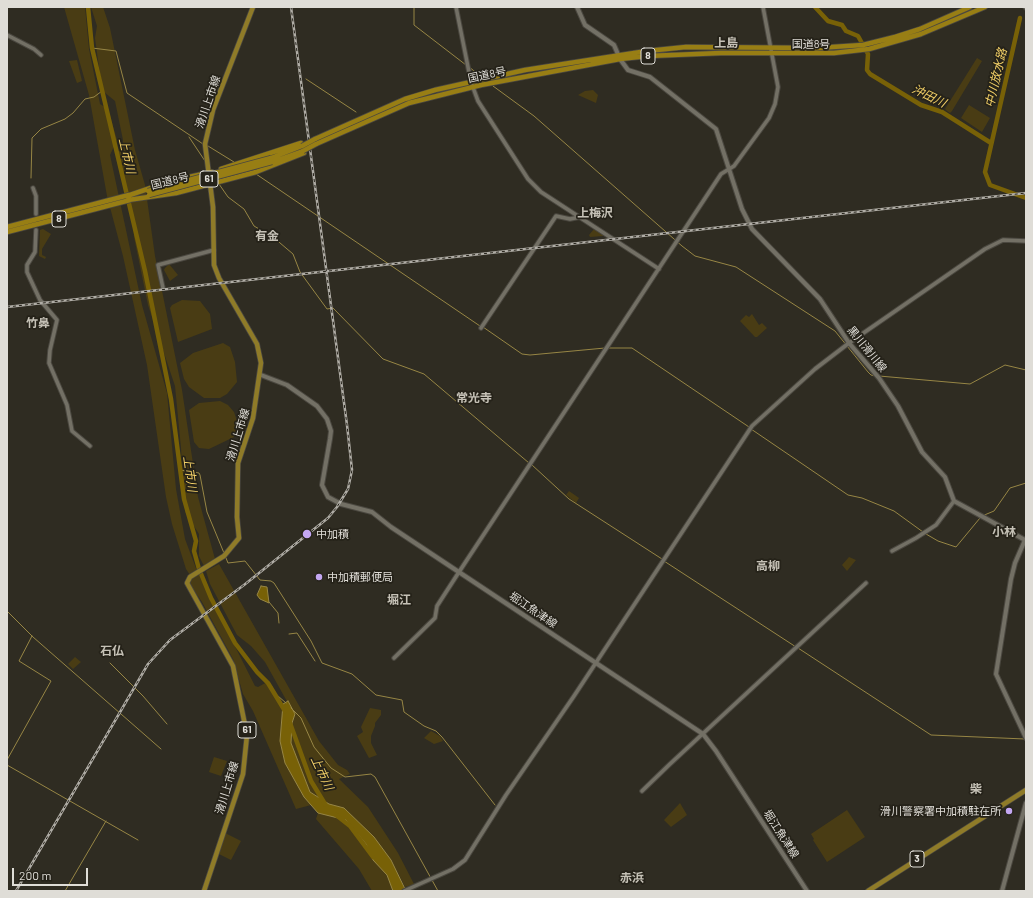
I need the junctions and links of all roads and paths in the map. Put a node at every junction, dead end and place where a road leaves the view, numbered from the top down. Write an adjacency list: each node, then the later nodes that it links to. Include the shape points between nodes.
1 (253, 7): 17 (main road, 滑川上市線 / 61, via 208,125 205,144)
2 (456, 7): 11 (street)
3 (577, 7): 10 (main road, 黒川滑川線, via 585,24 596,34 610,41)
4 (763, 7): 8 (street)
5 (970, 7): 8 (highway, 国道8号 / 8, via 920,29 864,45)
6 (985, 7): 8 (highway, 国道8号 / 8, via 921,34 869,49 834,53)
7 (7, 35): 9 (street)
8 (772, 50): 10 (highway, 国道8号 / 8); 16 (street, via 778,87 775,104 769,118)
9 (41, 55)
10 (620, 58): 11 (highway, 国道8号 / 8); 16 (main road, 黒川滑川線, via 628,70 650,77 713,126 720,136)
11 (472, 85): 12 (highway, 国道8号 / 8, via 435,90 405,99); 24 (street, via 486,115 528,179 541,192)
12 (326, 137): 13 (highway, 8); 13 (highway, 8)
13 (316, 142): 14 (highway, 8, bridge); 14 (highway, 国道8号 / 8, bridge)
14 (302, 148): 15 (highway, 国道8号 / 8); 17 (highway, 8, via 270,152)
15 (273, 162): 18 (highway, 8, via 256,172); 20 (highway, 国道8号 / 8, bridge)
16 (730, 168): 30 (street, via 721,174); 33 (main road, 黒川滑川線, via 742,209 752,229 820,299)
17 (207, 173): 18 (main road, 滑川上市線 / 61); 20 (highway, 8, via 183,178)
18 (210, 184): 20 (highway, 8, via 189,190); 29 (main road, 滑川上市線 / 61)
19 (33, 188): 23 (street, via 36,196)
20 (146, 193): 21 (highway, 8); 21 (highway, 8)
21 (128, 198): 22 (highway, 8)
22 (111, 202): 25 (highway, 8); 27 (highway, 8)
23 (36, 214)
24 (580, 217): 30 (street); 32 (street, via 570,219 556,216)
25 (7, 227)
26 (36, 230): 35 (street, via 35,252 27,272 40,300 57,320 49,363 67,405 72,431)
27 (7, 232)
28 (1026, 241): 33 (street, via 1003,240 985,249)
29 (214, 250): 31 (street, via 158,265); 34 (main road, 滑川上市線 / 61, via 214,265 219,278 259,350)
30 (659, 269): 39 (street)
31 (163, 288)
32 (480, 328)
33 (849, 343): 36 (main road, 黒川滑川線, via 890,394 922,452 945,477); 42 (street, via 815,369 750,429)
34 (261, 376): 39 (main road, 堀江魚津線, via 287,385 317,406 327,419 331,431 322,484 328,497 341,504 372,512); 48 (main road, 滑川上市線 / 61, via 254,418 238,463 239,538 228,553 190,577 187,583 233,666 247,735 243,774)
35 (90, 446)
36 (954, 501): 37 (main road); 38 (street, via 936,525)
37 (1025, 538): 44 (main road, via 1015,564 996,674)
38 (892, 551)
39 (459, 572): 41 (street, via 437,606 435,618); 42 (main road, 堀江魚津線)
40 (866, 583): 43 (street)
41 (394, 658)
42 (596, 663): 43 (main road, 堀江魚津線); 49 (street, via 465,860 453,869)
43 (703, 734): 46 (street); 50 (main road, 堀江魚津線)
44 (1026, 738)
45 (1026, 790): 51 (main road, 3)
46 (642, 791)
47 (1026, 803): 52 (main road)
48 (204, 891)
49 (404, 891)
50 (807, 891)
51 (868, 891)
52 (1002, 891)

